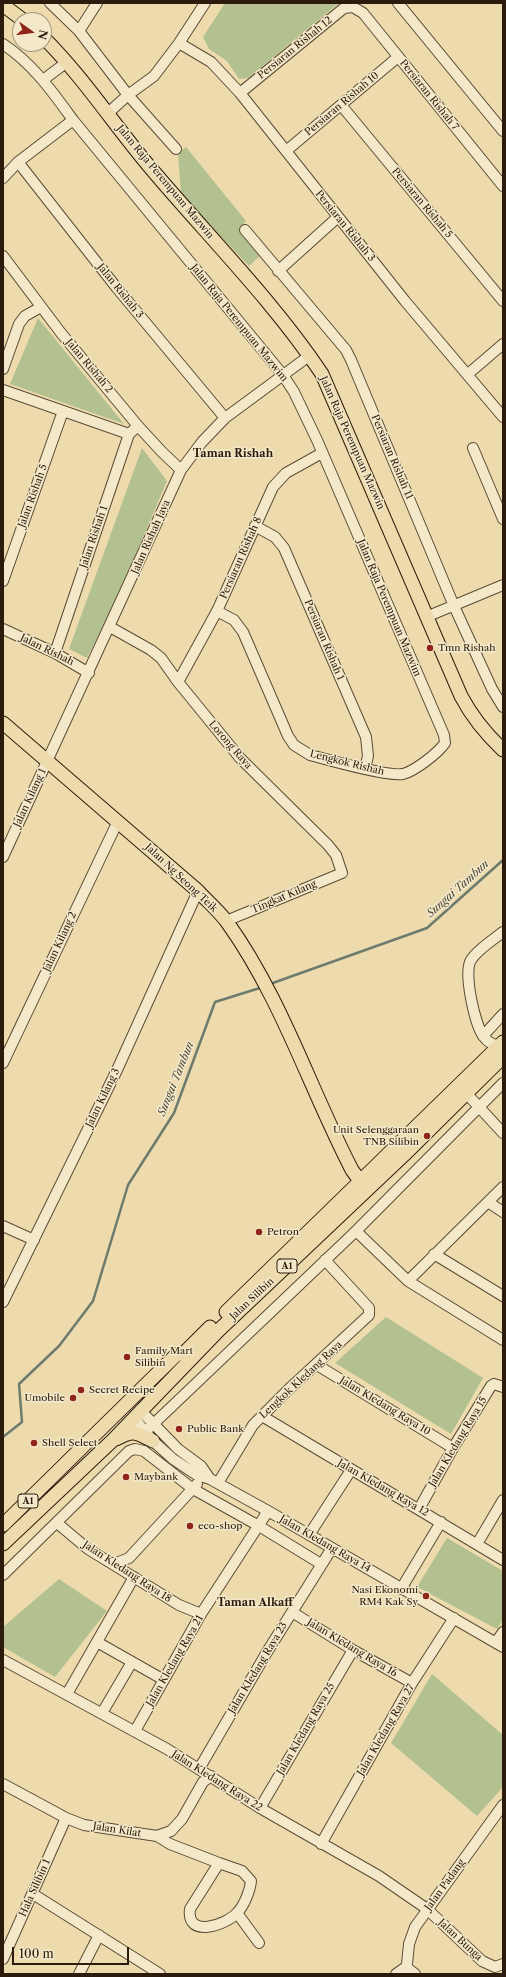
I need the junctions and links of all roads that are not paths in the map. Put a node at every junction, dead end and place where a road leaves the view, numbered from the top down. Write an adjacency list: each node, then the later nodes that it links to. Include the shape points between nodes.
1 (50, 3): 8 (street)
2 (97, 3): 8 (street)
3 (205, 3): 9 (street)
4 (398, 3): 20 (street)
5 (6, 5): 7 (main road)
6 (353, 7): 12 (street, Persiaran Rishah 7, via 363,13); 15 (street, Persiaran Rishah 12, via 344,8)
7 (14, 12)
8 (79, 31): 16 (street)
9 (179, 43): 15 (street, Persiaran Rishah 3, via 211,62); 16 (street, via 154,76)
10 (3, 44): 14 (street, Jalan Raja Perempuan Mazwim, via 28,62)
11 (52, 46): 13 (main road, Jalan Raja Perempuan Mazwin)
12 (398, 57): 17 (street, Persiaran Rishah 10); 25 (street, Persiaran Rishah 7)
13 (67, 62): 14 (street); 18 (main road, Jalan Raja Perempuan Mazwin)
14 (43, 80): 19 (street, Jalan Raja Perempuan Mazwim)
15 (240, 93): 22 (street, Persiaran Rishah 3)
16 (128, 95): 18 (street); 21 (street)
17 (341, 105): 22 (street, Persiaran Rishah 10); 30 (street, Persiaran Rishah 5)
18 (107, 114): 33 (main road, Jalan Raja Perempuan Mazwin, via 153,171 261,294)
19 (73, 120): 23 (street); 36 (street, Jalan Raja Perempuan Mazwim)
20 (503, 132)
21 (176, 150)
22 (286, 151): 26 (street, Persiaran Rishah 3)
23 (18, 162): 24 (street); 40 (street, Jalan Rishah 3, via 116,287)
24 (3, 178)
25 (503, 186)
26 (338, 217): 29 (street); 35 (street, Persiaran Rishah 3)
27 (245, 230): 29 (street, Persiaran Rishah 11)
28 (3, 256): 31 (street, Jalan Rishah 2)
29 (278, 271): 50 (street, Persiaran Rishah 11, via 346,350)
30 (503, 301)
31 (41, 307): 34 (street, via 25,316 19,324); 41 (street, Jalan Rishah 2)
32 (503, 344): 35 (street)
33 (309, 356): 36 (street, Jalan Rishah Jaya); 52 (main road, Jalan Raja Perempuan Mazwin, via 322,374 342,417)
34 (3, 369)
35 (468, 374): 39 (street, Persiaran Rishah 3)
36 (283, 375): 40 (street, Jalan Rishah Jaya); 44 (street, Jalan Raja Perempuan Mazwim, via 294,392)
37 (3, 390): 38 (street)
38 (63, 411): 42 (street); 48 (street, Jalan Rishah 5)
39 (503, 417)
40 (225, 418): 45 (street, Jalan Rishah Jaya, via 202,442)
41 (138, 426): 42 (street, Jalan Rishah 1); 45 (street, Jalan Rishah 2)
42 (129, 434): 55 (street, Jalan Rishah 1)
43 (473, 448): 46 (street)
44 (322, 453): 47 (street, Persiaran Rishah 8, via 278,479); 60 (street, Jalan Raja Perempuan Mazwim)
45 (181, 470): 53 (street, Jalan Rishah Jaya)
46 (503, 519)
47 (255, 526): 51 (street, Persiaran Rishah 8); 63 (street, Persiaran Rishah 1, via 275,537 284,548 366,737 368,756)
48 (3, 581)
49 (503, 585): 50 (street)
50 (454, 606): 52 (street); 58 (street, Persiaran Rishah 11, via 492,689)
51 (217, 611): 57 (street, Persiaran Rishah 8); 63 (street, Lengkok Rishah, via 234,620 243,632 294,745 310,755)
52 (426, 617): 61 (main road, Jalan Raja Perempuan Mazwin, via 470,713)
53 (110, 628): 56 (street, Jalan Rishah Jaya); 57 (street, Lorong Raya, via 151,650 161,658)
54 (3, 629): 55 (street, Jalan Rishah)
55 (55, 652): 56 (street, Jalan Rishah)
56 (89, 672): 62 (street, Jalan Rishah Jaya)
57 (178, 682): 66 (street, Lorong Raya, via 240,758 328,845 336,855)
58 (503, 707)
59 (3, 723): 62 (main road, Jalan Ng Seong Teik)
60 (444, 735): 63 (street, Lengkok Rishah, via 445,743 440,750 405,774 397,775)
61 (503, 750)
62 (47, 761): 64 (main road, Jalan Ng Seong Teik); 65 (street, Jalan Kilang 1)
63 (365, 768)
64 (118, 820): 67 (main road, Jalan Ng Seong Teik); 71 (street, Jalan Kilang 2)
65 (3, 857)
66 (342, 873): 68 (street, Tingkat Kilang)
67 (198, 891): 68 (main road, Jalan Ng Seong Teik); 89 (street, Jalan Kilang 3, via 117,1070)
68 (226, 921): 79 (main road, Jalan Ng Seong Teik, via 275,1006)
69 (503, 932): 72 (street, via 475,955 468,969 478,1025)
70 (503, 1014): 72 (street)
71 (7, 1043): 73 (street, Jalan Kilang 2)
72 (495, 1047): 75 (main road, via 486,1064 468,1082); 76 (main road, Jalan Silibin / A1)
73 (3, 1064)
74 (503, 1083): 77 (street)
75 (467, 1094): 76 (main road, via 459,1092); 77 (street); 81 (main road, Jalan Silibin / A1)
76 (446, 1098): 80 (main road, Jalan Silibin / A1)
77 (478, 1108): 78 (street); 88 (street)
78 (503, 1133)
79 (347, 1159): 80 (main road, via 361,1168); 82 (main road, Jalan Ng Seong Teik); 84 (main road, via 347,1181)
80 (378, 1165): 82 (main road, Jalan Silibin / A1)
81 (378, 1179): 82 (main road, via 368,1184); 99 (main road, Jalan Silibin / A1)
82 (360, 1181): 84 (main road, Jalan Silibin / A1)
83 (503, 1187): 85 (street)
84 (341, 1200): 96 (main road, Jalan Silibin / A1)
85 (488, 1202): 86 (street); 90 (street)
86 (503, 1212)
87 (3, 1226): 89 (street)
88 (356, 1230): 91 (street); 92 (street)
89 (34, 1240): 94 (street, Jalan Kilang 3)
90 (434, 1254): 92 (street); 93 (street)
91 (325, 1260): 97 (street, Lengkok Kledang Raya, via 369,1308 369,1315); 101 (street)
92 (408, 1281): 95 (street)
93 (503, 1296)
94 (3, 1302)
95 (503, 1340)
96 (185, 1352): 99 (main road); 106 (main road, Jalan Silibin / A1, via 176,1354)
97 (317, 1365): 100 (street, Lengkok Kledang Raya); 104 (street, Jalan Kledang Raya 10)
98 (503, 1387): 104 (street, Jalan Kledang Raya 15, via 494,1384 491,1386)
99 (135, 1412): 101 (street, Jalan Kledang Raya 14); 102 (street, Jalan Kledang Raya 14); 103 (main road, Jalan Silibin / A1); 106 (main road, via 81,1458)
100 (262, 1416): 105 (street, Jalan Kledang Raya 12); 107 (street, Lengkok Kledang Raya)
101 (154, 1424): 102 (street); 107 (street, Jalan Kledang Raya 14)
102 (149, 1437): 103 (main road, via 141,1433 132,1433); 107 (street, Jalan Kledang Raya 14, via 173,1459)
103 (113, 1440): 117 (main road, Jalan Silibin / A1)
104 (453, 1448): 110 (street, Jalan Kledang Raya 15)
105 (351, 1470): 110 (street, Jalan Kledang Raya 12); 116 (street)
106 (53, 1477): 114 (main road, Jalan Silibin / A1)
107 (209, 1478): 108 (street, Lengkok Kledang Raya); 111 (street, Jalan Kledang Raya 14)
108 (194, 1489): 113 (street, via 144,1451 129,1451); 115 (street); 120 (street, Lengkok Kledang Raya)
109 (503, 1500): 118 (street)
110 (419, 1509): 112 (street, Jalan Kledang Raya 12)
111 (268, 1511): 115 (street, Jalan Kledang Raya 21); 116 (street, Jalan Kledang Raya 14)
112 (441, 1522): 118 (street, Jalan Kledang Raya 12); 126 (street)
113 (57, 1523): 122 (street, Jalan Kledang Raya 18, via 88,1549); 124 (street)
114 (3, 1525)
115 (259, 1526): 123 (street); 128 (street, Jalan Kledang Raya 21)
116 (309, 1534): 119 (street, Jalan Kledang Raya 14)
117 (3, 1544)
118 (477, 1544): 121 (street, Jalan Kledang Raya 12)
119 (332, 1548): 123 (street, Jalan Kledang Raya 23); 126 (street, Jalan Kledang Raya 14)
120 (129, 1558): 122 (street); 125 (street)
121 (503, 1560)
122 (114, 1564): 125 (street, Jalan Kledang Raya 18)
123 (321, 1564): 127 (street, Jalan Kledang Raya 23)
124 (3, 1575)
125 (132, 1576): 128 (street, Jalan Kledang Raya 18, via 179,1605); 131 (street)
126 (401, 1589): 129 (street, Jalan Kledang Raya 14)
127 (292, 1612): 133 (street, Jalan Kledang Raya 16); 141 (street, Jalan Kledang Raya 23)
128 (201, 1614): 136 (street, Jalan Kledang Raya 21)
129 (454, 1618): 132 (street, Jalan Kledang Raya 14); 137 (street, Jalan Kledang Raya 27)
130 (503, 1632): 132 (street)
131 (97, 1642): 135 (street); 138 (street)
132 (499, 1645)
133 (353, 1650): 137 (street, Jalan Kledang Raya 16); 145 (street, Jalan Kledang Raya 25)
134 (3, 1660): 138 (street, Jalan Kledang Raya 22)
135 (132, 1662): 136 (street); 139 (street)
136 (164, 1680): 140 (street, Jalan Kledang Raya 21)
137 (412, 1683): 148 (street, Jalan Kledang Raya 27)
138 (67, 1694): 139 (street, Jalan Kledang Raya 22)
139 (102, 1713): 140 (street, Jalan Kledang Raya 22)
140 (135, 1731): 141 (street, Jalan Kledang Raya 22)
141 (199, 1769): 142 (street, Jalan Kledang Raya 22)
142 (211, 1776): 145 (street, Jalan Kledang Raya 22); 147 (street, via 203,1782 182,1819 171,1832)
143 (3, 1784): 146 (street, Jalan Kilat)
144 (503, 1805): 151 (street, Jalan Padang)
145 (260, 1808): 148 (street, Jalan Kledang Raya 22)
146 (66, 1818): 147 (street, Jalan Kilat, via 84,1825); 150 (street, Hala Silibin 1)
147 (157, 1836): 149 (street, via 170,1844)
148 (321, 1844): 151 (street, Jalan Kledang Raya 22, via 379,1876)
149 (219, 1863): 152 (street, via 242,1871 251,1881 251,1889); 152 (street, via 193,1903 189,1916 197,1925 210,1928)
150 (33, 1894): 153 (street); 155 (street, Hala Silibin 1)
151 (428, 1909): 156 (street, Jalan Bunga, via 482,1961); 157 (street, Jalan Padang, via 415,1927 409,1944)
152 (237, 1913): 154 (street)
153 (98, 1934): 158 (street); 159 (street)
154 (259, 1942)
155 (3, 1959)
156 (499, 1965)
157 (406, 1970): 160 (street); 161 (street)
158 (79, 1974)
159 (160, 1974)
160 (396, 1974)
161 (415, 1974)

